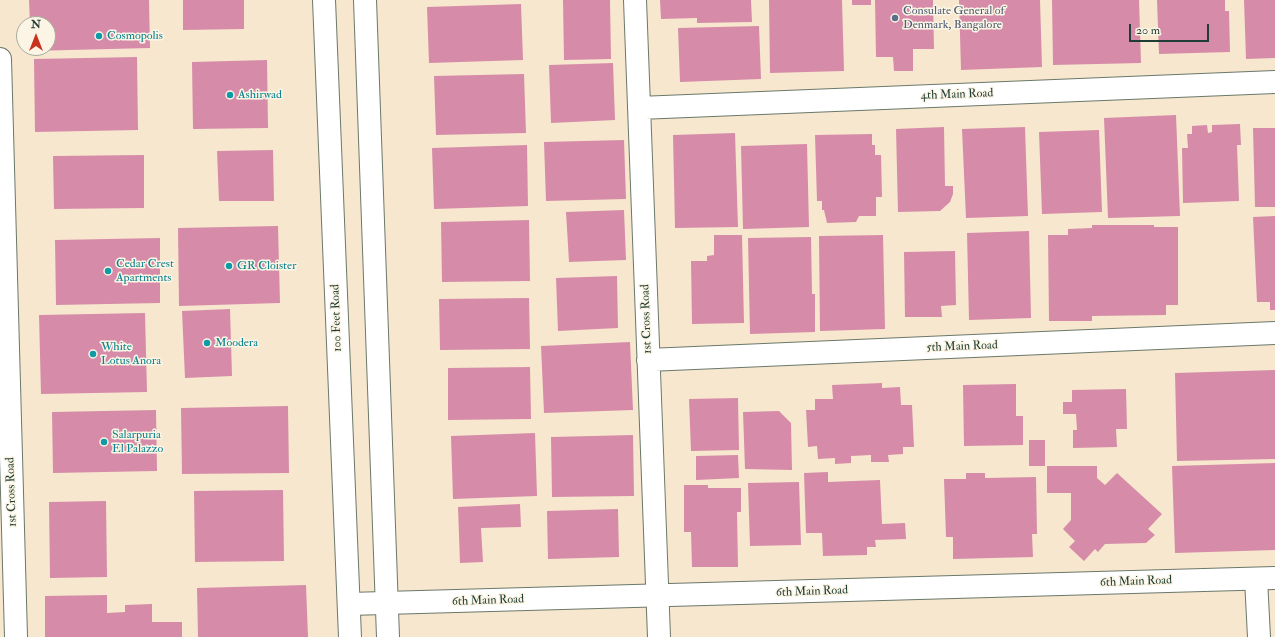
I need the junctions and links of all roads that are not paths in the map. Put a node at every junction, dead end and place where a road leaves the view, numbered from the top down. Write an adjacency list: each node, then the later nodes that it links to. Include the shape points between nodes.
1 (324, 0): 13 (street, 100 Feet Road)
2 (365, 0): 14 (street)
3 (635, 0): 6 (street, 1st Cross Road)
4 (0, 59): 7 (street, 1st Cross Road)
5 (1275, 82): 6 (street, 4th Main Road)
6 (639, 108): 9 (street, 1st Cross Road)
7 (3, 309): 10 (street, 1st Cross Road)
8 (1275, 333): 9 (street, 5th Main Road)
9 (648, 360): 12 (street, 1st Cross Road)
10 (5, 440): 15 (street, 1st Cross Road)
11 (1266, 578): 12 (street, 6th Main Road); 19 (street)
12 (657, 597): 14 (street, 6th Main Road); 18 (street, 1st Cross Road)
13 (349, 604): 14 (street, 6th Main Road); 16 (street, 100 Feet Road)
14 (386, 604): 17 (street)
15 (16, 637)
16 (350, 637)
17 (388, 637)
18 (659, 637)
19 (1259, 637)

